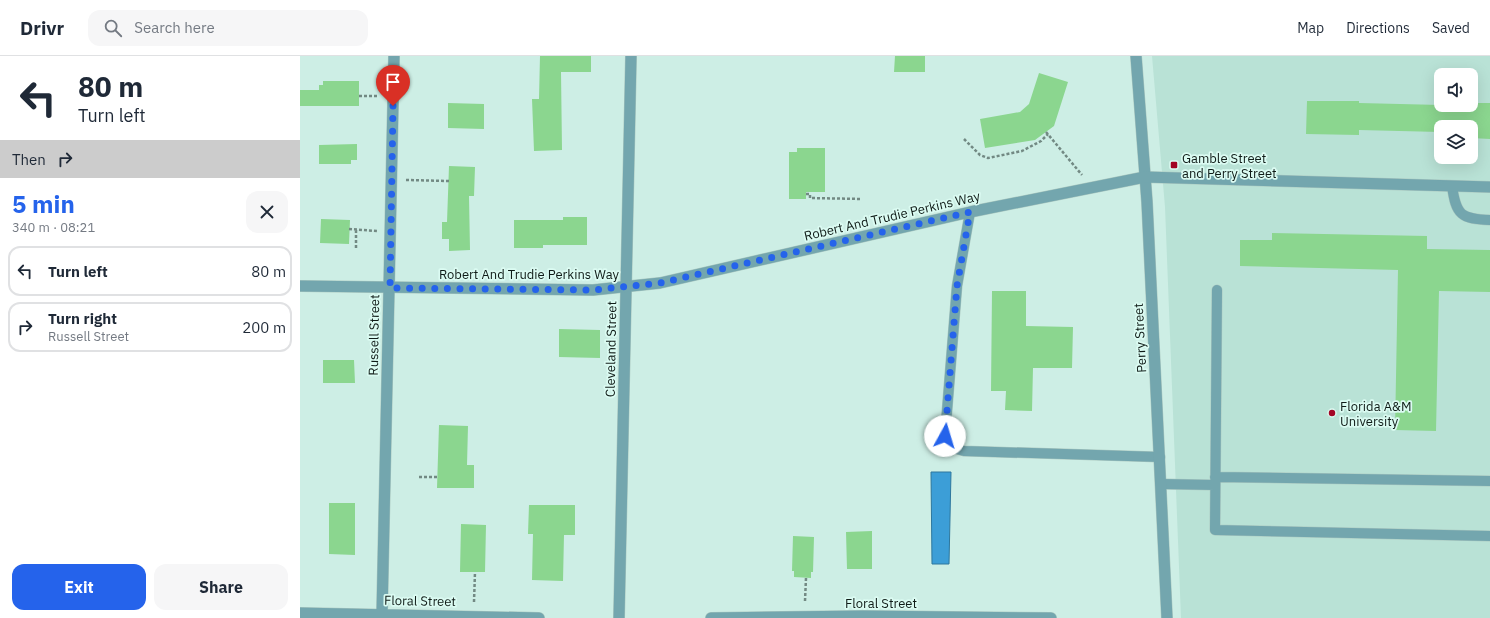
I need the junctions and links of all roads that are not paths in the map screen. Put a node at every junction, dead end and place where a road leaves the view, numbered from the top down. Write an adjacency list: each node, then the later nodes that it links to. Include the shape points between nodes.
1 (394, 56): 11 (street, Russell Street)
2 (631, 56): 10 (street, Cleveland Street)
3 (1136, 56): 4 (street, Perry Street)
4 (1146, 177): 5 (street, Robert And Trudie Perkins Way); 7 (street, Robert And Trudie Perkins Way); 13 (street, Perry Street)
5 (1452, 186): 6 (street, Robert And Trudie Perkins Way); 8 (lane, via 1455,205 1466,217)
6 (1490, 187)
7 (970, 212): 10 (street, Robert And Trudie Perkins Way, via 660,283); 13 (lane, via 957,286 945,436 953,448 964,451)
8 (1490, 220)
9 (300, 286): 11 (street, Robert And Trudie Perkins Way)
10 (627, 287): 11 (street, Robert And Trudie Perkins Way, via 593,290); 22 (street, Cleveland Street)
11 (390, 288): 19 (street, Russell Street)
12 (1217, 290): 14 (lane)
13 (1160, 457): 16 (street, Perry Street)
14 (1215, 481): 15 (lane); 16 (lane); 17 (lane, via 1215,530)
15 (1490, 481)
16 (1161, 484): 25 (street, Perry Street)
17 (1490, 536)
18 (300, 613): 19 (street, Floral Street)
19 (382, 614): 21 (street, Floral Street)
20 (863, 617): 23 (street, Floral Street); 24 (street, Floral Street)
21 (539, 618)
22 (619, 618)
23 (711, 618)
24 (1051, 618)
25 (1167, 618)

